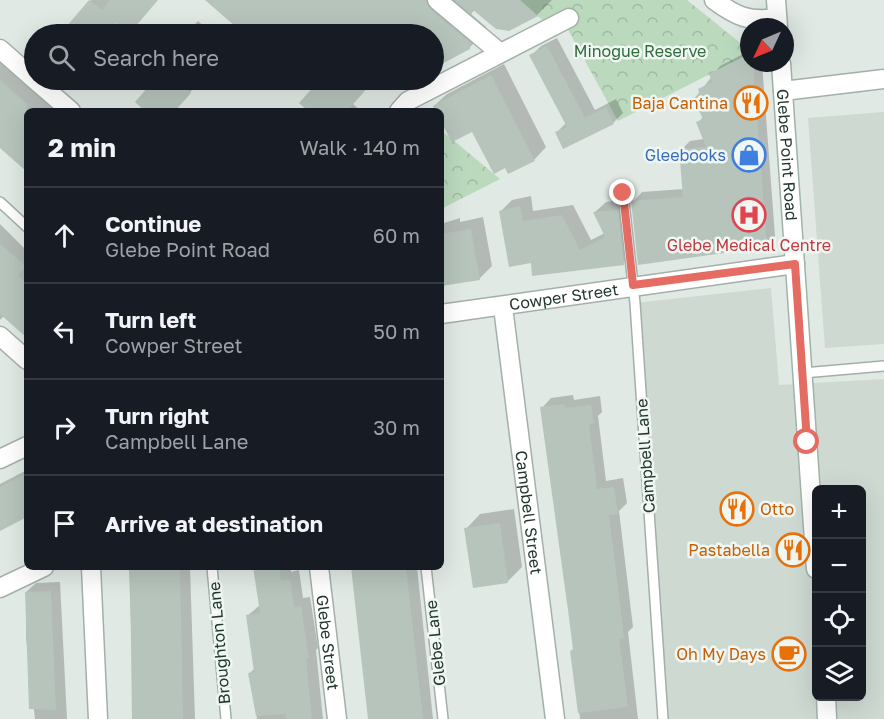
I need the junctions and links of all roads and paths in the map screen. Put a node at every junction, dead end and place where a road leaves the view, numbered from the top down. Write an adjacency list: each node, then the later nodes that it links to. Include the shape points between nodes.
1 (437, 0): 6 (street)
2 (714, 0): 3 (street, via 755,21)
3 (777, 15)
4 (569, 18): 6 (street)
5 (0, 49): 7 (street)
6 (499, 52): 10 (street)
7 (24, 70)
8 (782, 72): 13 (street, Glebe Point Road)
9 (884, 79): 13 (street)
10 (444, 81)
11 (47, 90): 14 (street)
12 (427, 90): 15 (street)
13 (783, 91): 19 (street, Glebe Point Road)
14 (68, 108)
15 (401, 108)
16 (623, 193): 20 (lane, Campbell Lane)
17 (0, 202): 18 (lane)
18 (24, 224)
19 (795, 264): 20 (street, Cowper Street); 26 (street, Glebe Point Road)
20 (633, 285): 21 (street, Cowper Street); 42 (lane, Campbell Lane)
21 (502, 307): 22 (street, Cowper Street); 41 (street, Campbell Street)
22 (444, 314)
23 (0, 336): 24 (street)
24 (24, 357)
25 (884, 366): 26 (lane)
26 (803, 373): 29 (street, Glebe Point Road)
27 (24, 447): 28 (street)
28 (0, 459)
29 (814, 539)
30 (38, 570): 35 (street)
31 (91, 570): 37 (street)
32 (212, 570): 38 (lane, Broughton Lane)
33 (319, 570): 39 (street, Glebe Street)
34 (426, 570): 40 (lane, Glebe Lane)
35 (0, 588)
36 (825, 701): 43 (street)
37 (98, 719)
38 (226, 719)
39 (337, 719)
40 (443, 719)
41 (555, 719)
42 (663, 719)
43 (827, 719)

